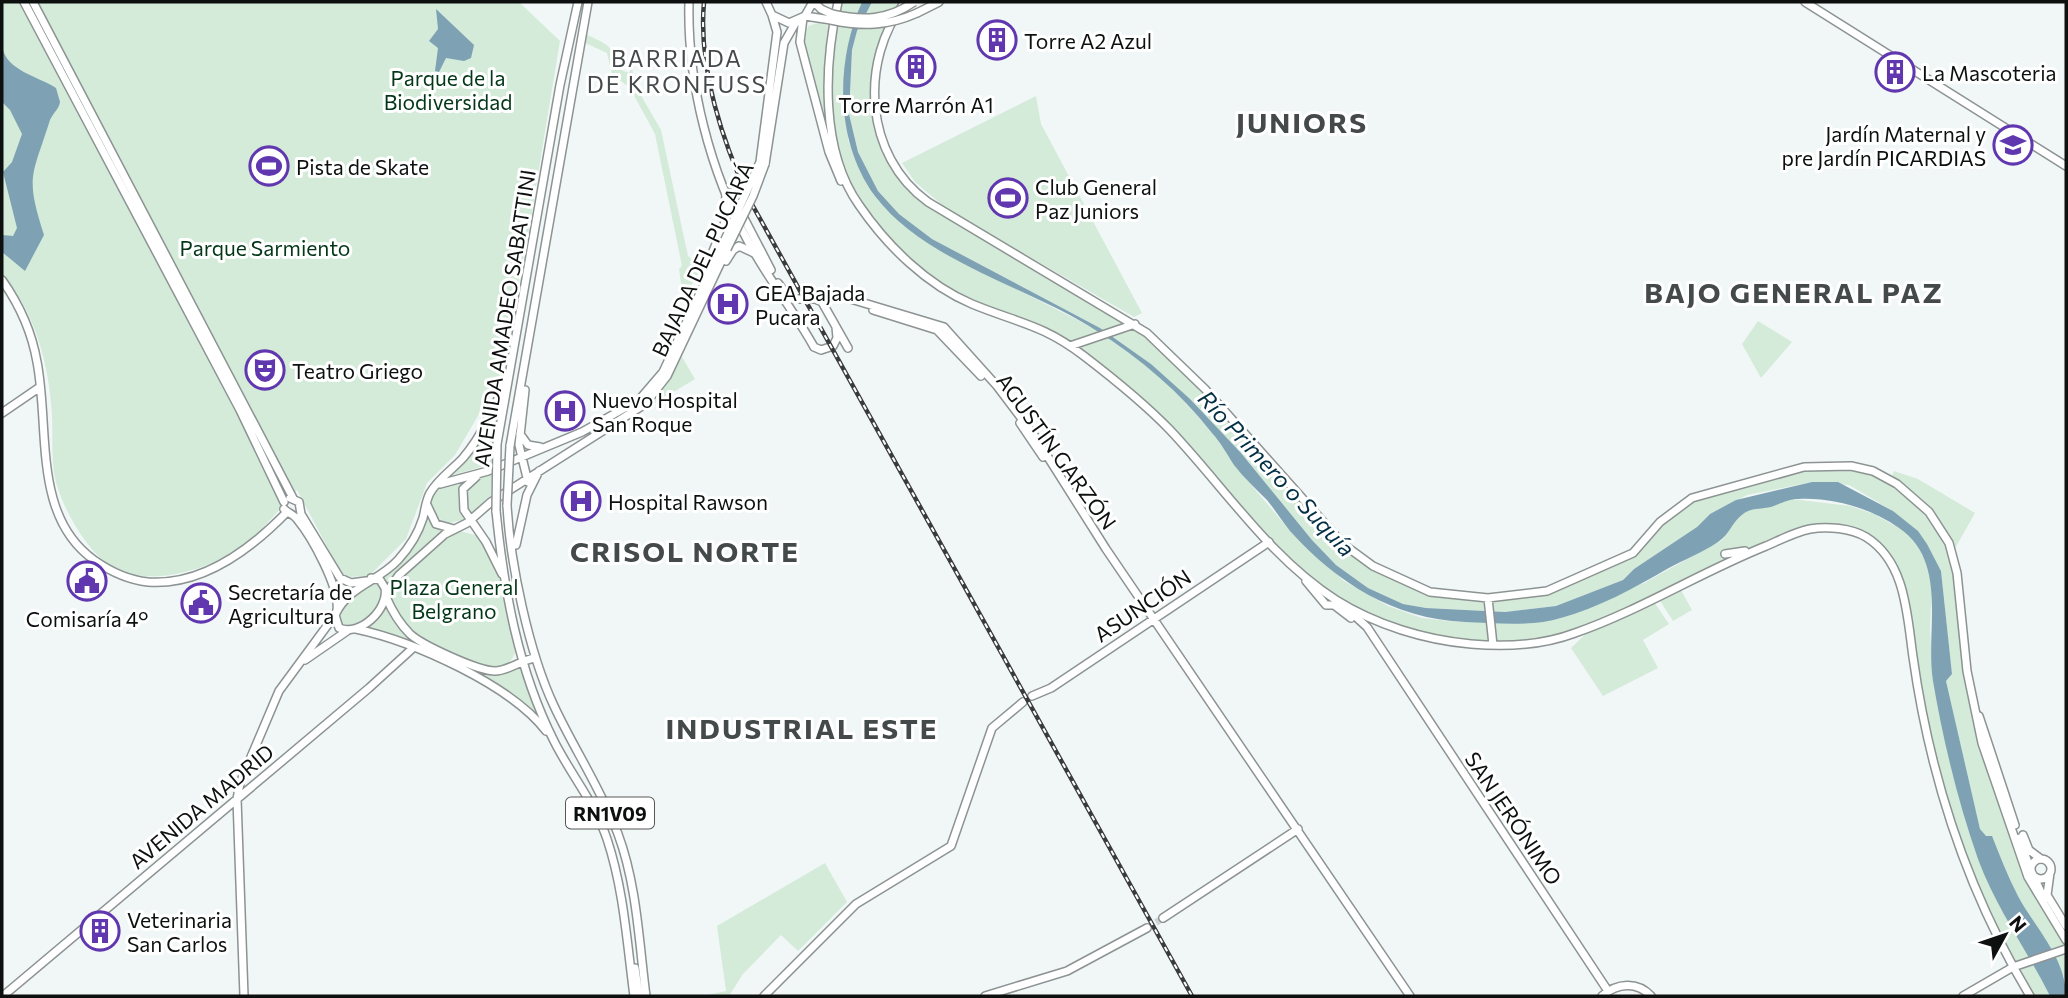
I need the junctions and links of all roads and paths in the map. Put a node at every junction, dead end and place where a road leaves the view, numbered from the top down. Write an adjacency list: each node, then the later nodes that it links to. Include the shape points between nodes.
1 (24, 2): 48 (main road)
2 (33, 2): 47 (main road)
3 (578, 2): 32 (main road, AVENIDA AMADEO SABATTINI)
4 (588, 2): 35 (main road, AVENIDA AMADEO SABATTINI)
5 (691, 2): 18 (main road, via 700,109); 20 (main road, via 708,123)
6 (765, 2): 13 (main road)
7 (814, 2): 14 (main road); 15 (main road, BAJADA DEL PUCARÁ)
8 (838, 2): 19 (main road, via 831,55 831,117 841,173)
9 (905, 2): 28 (main road, via 879,47 873,89 883,138 898,171 929,202)
10 (914, 2): 14 (main road, bridge, via 873,19)
11 (939, 2): 14 (main road, bridge, via 876,25)
12 (1805, 2): 17 (main road)
13 (772, 15): 15 (main road, via 785,22); 16 (main road, BAJADA DEL PUCARÁ / RN1V09, via 778,32)
14 (832, 17): 15 (main road)
15 (801, 19): 16 (main road, BAJADA DEL PUCARÁ / RN1V09, via 784,43); 19 (main road, via 799,39 828,152 836,174)
16 (763, 163): 22 (main road, BAJADA DEL PUCARÁ / RN1V09, bridge)
17 (2066, 166)
18 (726, 192): 20 (main road); 21 (main road)
19 (858, 204): 33 (main road, via 905,259 945,290 976,306 1042,328)
20 (737, 213): 21 (main road); 23 (main road); 25 (main road, via 785,295 792,300)
21 (726, 216): 31 (main road)
22 (724, 248): 30 (main road, BAJADA DEL PUCARÁ / RN1V09); 31 (main road, BAJADA DEL PUCARÁ / RN1V09)
23 (754, 253): 26 (main road); 30 (main road, via 743,246 733,250)
24 (2, 280): 36 (main road, via 26,323)
25 (807, 298): 26 (main road); 27 (main road, via 820,300); 56 (main road, AGUSTÍN GARZÓN, via 834,294 944,327 1032,431)
26 (796, 313): 29 (main road, via 814,347 821,350 833,346)
27 (829, 313): 29 (main road); 56 (main road, AGUSTÍN GARZÓN, via 829,302 838,300 934,328 944,335 1010,410)
28 (1132, 326): 33 (main road); 63 (main road, via 1188,371 1325,526 1361,559 1430,592)
29 (836, 327): 34 (main road)
30 (687, 336): 43 (main road, BAJADA DEL PUCARÁ / RN1V09, via 663,382 645,404)
31 (677, 342): 40 (main road, BAJADA DEL PUCARÁ / RN1V09, via 658,379 639,400 589,429)
32 (516, 344): 45 (main road, via 503,387 475,438); 60 (main road, AVENIDA AMADEO SABATTINI, bridge, via 497,444 496,511)
33 (1072, 345): 54 (main road, via 1155,415)
34 (848, 348)
35 (529, 351): 39 (main road); 65 (main road, AVENIDA AMADEO SABATTINI, bridge, via 510,446 507,505)
36 (40, 387): 37 (main road); 38 (main road)
37 (42, 396): 38 (main road); 51 (main road, via 55,507 77,545 111,571 143,581 187,578 237,554)
38 (2, 415)
39 (520, 433): 40 (main road, via 528,445); 41 (main road)
40 (541, 447): 41 (main road, BAJADA DEL PUCARÁ / RN1V09)
41 (521, 456): 42 (main road, BAJADA DEL PUCARÁ / RN1V09); 44 (main road)
42 (488, 471): 45 (main road, BAJADA DEL PUCARÁ); 52 (main road, RN1V09, via 471,480 462,492)
43 (539, 471): 44 (main road, BAJADA DEL PUCARÁ); 46 (main road, RN1V09)
44 (527, 478): 46 (main road); 52 (main road, BAJADA DEL PUCARÁ)
45 (436, 485): 49 (main road)
46 (527, 495): 65 (main road, RN1V09, via 516,544)
47 (293, 498): 48 (main road); 50 (main road)
48 (284, 502): 51 (main road)
49 (427, 504): 53 (main road, via 436,524); 59 (main road, via 406,550 389,568)
50 (300, 507): 51 (main road); 59 (main road, via 335,573 345,581)
51 (288, 513): 64 (main road, via 298,520 333,583 338,596)
52 (471, 521): 53 (main road, BAJADA DEL PUCARÁ); 60 (main road, RN1V09)
53 (454, 529): 61 (main road, BAJADA DEL PUCARÁ, via 408,567)
54 (1269, 541): 58 (main road); 66 (main road, ASUNCIÓN)
55 (1760, 548): 57 (main road); 69 (main road, via 1577,632 1541,641); 92 (main road, via 1809,529 1845,530 1872,541 1895,570 1904,597 1921,717 1942,800 1985,916)
56 (1107, 549): 66 (main road, AGUSTÍN GARZÓN)
57 (1725, 554)
58 (1296, 570): 62 (main road); 73 (main road, SAN JERÓNIMO, via 1326,605 1352,619)
59 (369, 579): 61 (main road, via 382,582); 64 (main road, via 348,595)
60 (508, 591): 72 (main road, AVENIDA AMADEO SABATTINI / RN1V09)
61 (386, 595): 67 (main road, BAJADA DEL PUCARÁ, via 374,616); 68 (main road, via 395,615)
62 (1336, 600): 69 (main road, via 1411,633 1466,644); 73 (main road, SAN JERÓNIMO, via 1364,623)
63 (1488, 602): 69 (main road); 77 (main road, via 1547,591 1626,556 1642,545 1660,522 1696,496 1811,466 1864,468 1891,480 1919,501 1949,543 1957,573 1967,671)
64 (336, 613): 67 (main road, via 337,626); 74 (main road)
65 (525, 615): 71 (main road, AVENIDA AMADEO SABATTINI / RN1V09)
66 (1155, 617): 75 (main road, ASUNCIÓN, via 1051,688); 81 (main road, AGUSTÍN GARZÓN)
67 (351, 630): 70 (main road, via 382,635); 74 (main road, BAJADA DEL PUCARÁ)
68 (415, 638): 70 (main road); 72 (main road, via 486,670 504,670)
69 (1492, 642)
70 (413, 648): 78 (main road, via 511,697); 79 (main road, AVENIDA MADRID)
71 (535, 658): 72 (main road); 98 (main road, AVENIDA AMADEO SABATTINI / RN1V09, via 553,705 619,837 630,880)
72 (522, 660): 78 (main road, AVENIDA AMADEO SABATTINI / RN1V09)
73 (1391, 665): 93 (main road, SAN JERÓNIMO)
74 (293, 670): 79 (main road, via 279,691 242,776)
75 (1032, 696)
76 (1023, 702): 94 (main road, via 992,728 951,846 856,904)
77 (1978, 712): 80 (main road); 87 (main road, via 1982,743 2012,837 2028,877)
78 (555, 744): 97 (main road, AVENIDA AMADEO SABATTINI / RN1V09, via 602,827 616,872)
79 (237, 799): 95 (main road, AVENIDA MADRID); 96 (main road)
80 (2015, 825)
81 (1298, 829): 86 (main road); 100 (main road, AGUSTÍN GARZÓN)
82 (2042, 859): 83 (main road); 83 (main road, via 2021,837); 84 (main road, via 2049,864)
83 (2030, 869): 85 (main road)
84 (2050, 873): 85 (main road, via 2043,879); 88 (main road, via 2046,890)
85 (2034, 877): 87 (main road)
86 (1163, 918)
87 (2056, 924): 90 (main road)
88 (2066, 926)
89 (1146, 928): 99 (main road, via 1067,971)
90 (2066, 940)
91 (2063, 950): 92 (main road)
92 (2013, 967): 102 (main road); 103 (main road)
93 (1605, 993): 101 (main road, via 1628,985)
94 (765, 995)
95 (3, 996)
96 (244, 996)
97 (637, 996)
98 (646, 996)
99 (985, 996)
100 (1410, 996)
101 (1651, 996)
102 (1962, 996)
103 (2030, 996)

